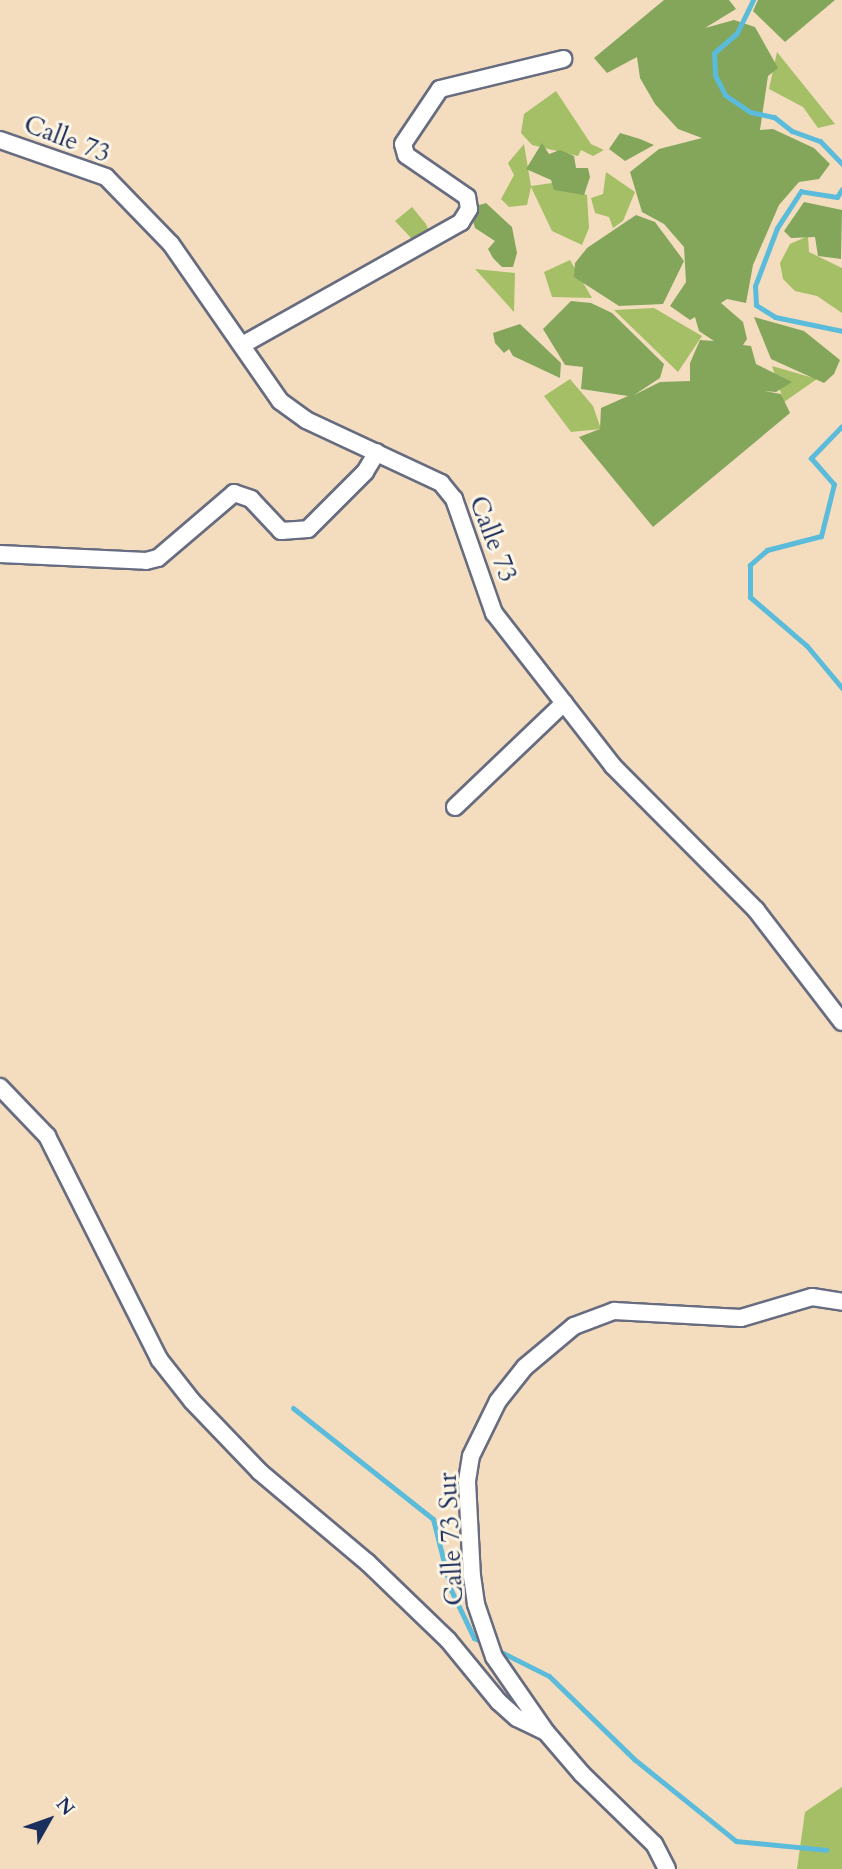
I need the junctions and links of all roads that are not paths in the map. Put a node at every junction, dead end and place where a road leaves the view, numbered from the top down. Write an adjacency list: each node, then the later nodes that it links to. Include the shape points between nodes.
1 (563, 59): 3 (street, via 440,89 404,144 406,155 467,197 469,209 461,222)
2 (0, 140): 3 (street, Calle 73, via 112,182 171,244)
3 (244, 344): 4 (street, Calle 73, via 280,401 306,420)
4 (377, 452): 5 (street, via 365,472 308,529 281,531 251,499 234,494 159,558); 6 (street, Calle 73, via 424,472 454,499 494,613)
5 (0, 554)
6 (564, 703): 7 (street); 8 (street, Calle 73, via 613,766 756,910)
7 (455, 807)
8 (842, 1022)
9 (0, 1087): 11 (street, via 47,1136 159,1359 192,1401 260,1472 367,1562 448,1640 499,1702 517,1718)
10 (842, 1302): 11 (street, Calle 73 Sur, via 812,1297 741,1318 614,1311 574,1326 525,1367 482,1430 467,1481 472,1577 494,1657)
11 (546, 1732): 12 (street, Calle 73 Sur, via 654,1844)
12 (667, 1869)

